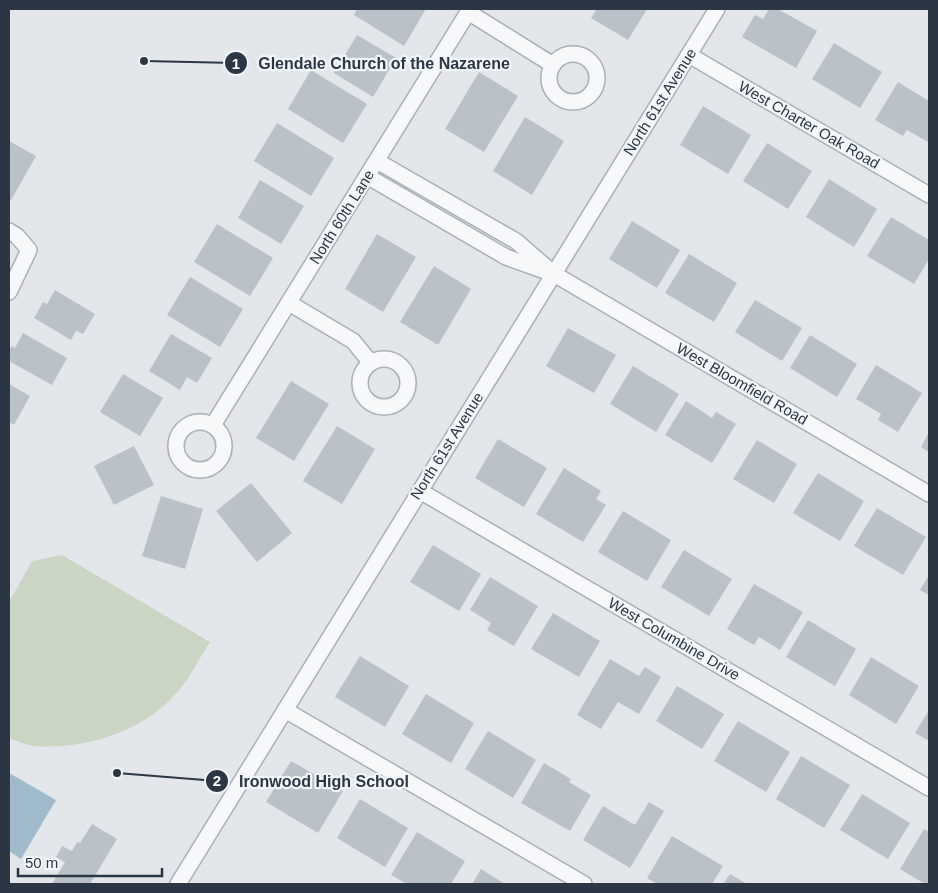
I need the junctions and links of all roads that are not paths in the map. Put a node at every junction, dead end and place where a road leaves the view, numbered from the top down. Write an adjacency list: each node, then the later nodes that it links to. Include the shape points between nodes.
1 (717, 9): 3 (street, North 61st Avenue)
2 (469, 10): 4 (street); 5 (street, North 60th Lane)
3 (689, 55): 7 (street, West Charter Oak Road); 9 (street, North 61st Avenue)
4 (553, 65)
5 (377, 161): 6 (street, North 60th Lane); 9 (street, West Bloomfield Road, via 516,241)
6 (367, 176): 9 (street, West Bloomfield Road, via 506,257); 11 (street, North 60th Lane)
7 (929, 195)
8 (9, 231): 10 (street, via 29,250)
9 (554, 274): 14 (street, North 61st Avenue); 15 (street, West Bloomfield Road)
10 (9, 292)
11 (289, 303): 12 (street, via 353,341); 13 (street, North 60th Lane)
12 (370, 363)
13 (213, 425)
14 (420, 491): 16 (street, North 61st Avenue); 17 (street, West Columbine Drive)
15 (929, 494)
16 (284, 710): 18 (street, North 61st Avenue); 19 (street)
17 (929, 788)
18 (178, 884)
19 (584, 884)

